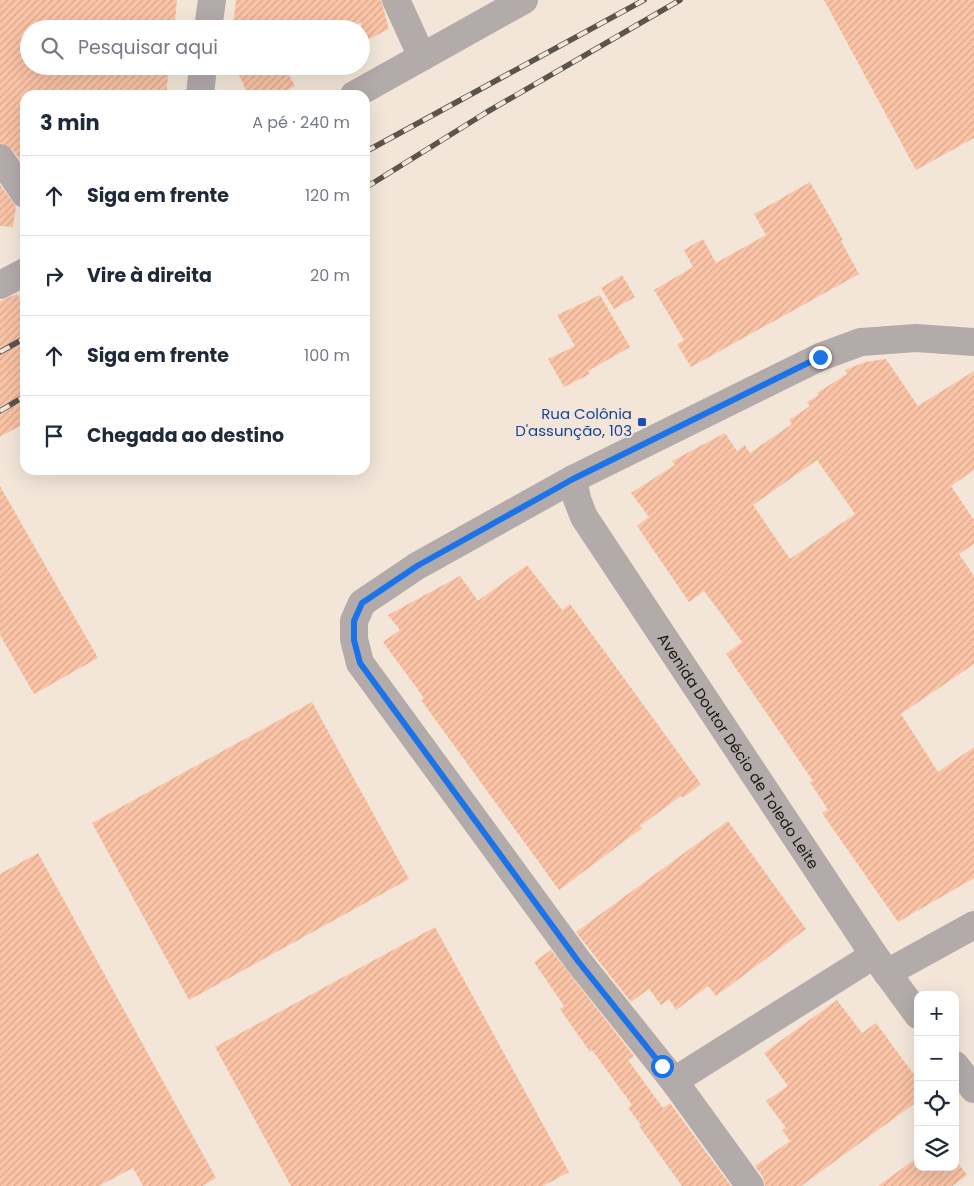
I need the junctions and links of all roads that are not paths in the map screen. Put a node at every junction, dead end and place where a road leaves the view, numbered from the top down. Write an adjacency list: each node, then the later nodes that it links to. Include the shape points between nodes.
1 (212, 0): 4 (street)
2 (396, 0): 5 (street)
3 (524, 0): 5 (street)
4 (209, 20)
5 (422, 57): 8 (street)
6 (202, 75): 7 (street)
7 (201, 90)
8 (363, 90)
9 (0, 158): 10 (street)
10 (20, 187)
11 (20, 275): 12 (street)
12 (0, 285)
13 (974, 342): 14 (street, via 916,338 861,342 820,357)
14 (573, 479): 16 (street, Avenida Doutor Décio de Toledo Leite, via 584,517); 19 (street, via 417,566 362,603 354,621 354,640 360,663 578,961)
15 (974, 925): 16 (street)
16 (880, 964): 17 (street, Avenida Doutor Décio de Toledo Leite); 19 (street)
17 (914, 1010)
18 (959, 1069): 20 (street)
19 (674, 1081): 21 (street)
20 (974, 1090)
21 (750, 1186)

